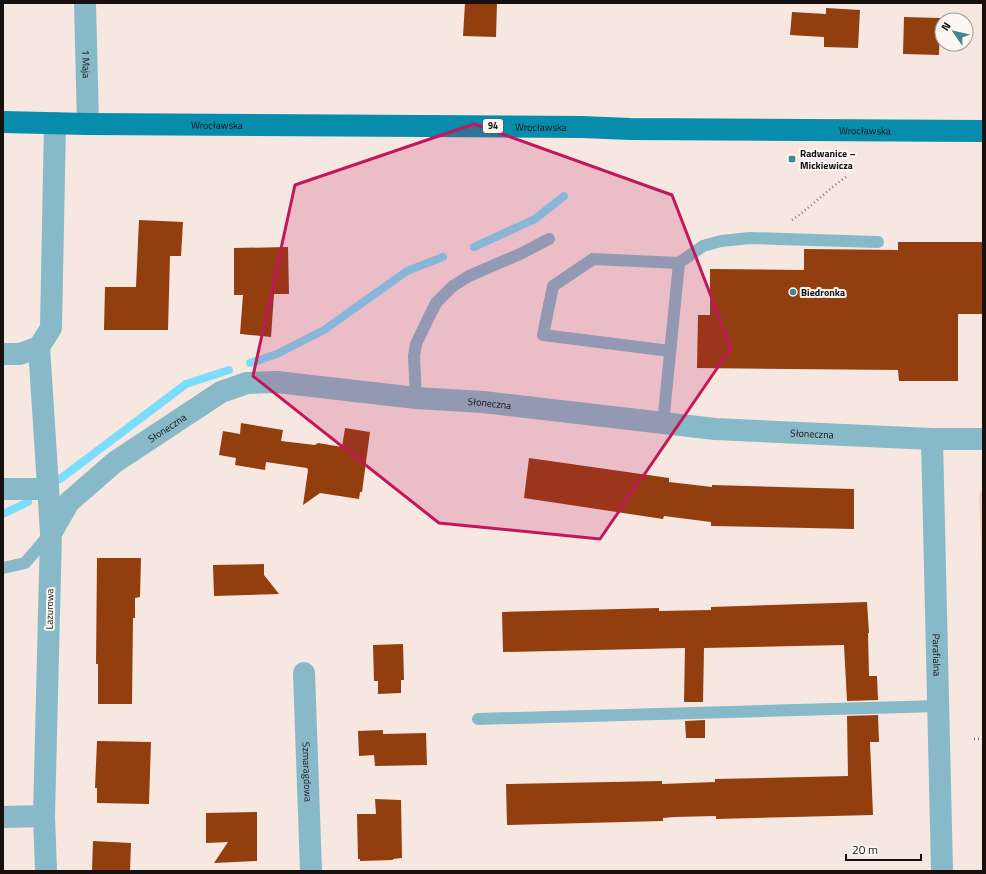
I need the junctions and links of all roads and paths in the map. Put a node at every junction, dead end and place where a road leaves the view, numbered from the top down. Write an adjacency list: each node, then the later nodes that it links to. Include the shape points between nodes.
1 (85, 3): 4 (street, 1 Maja)
2 (3, 122): 3 (main road, Wrocławska / 94)
3 (55, 123): 4 (main road, Wrocławska / 94); 11 (street, via 51,328)
4 (88, 124): 5 (main road, Wrocławska / 94)
5 (983, 131)
6 (846, 177): 8 (path, via 828,189 801,214)
7 (549, 239): 14 (lane, via 464,279 452,286 436,303 416,344)
8 (761, 239): 9 (lane); 10 (lane, via 721,241 702,246)
9 (878, 242)
10 (679, 263): 12 (lane); 12 (lane, via 593,259 553,286 543,335)
11 (38, 347): 13 (street, via 20,354); 19 (street, Lazurowa)
12 (670, 351): 15 (lane)
13 (3, 354)
14 (416, 398): 15 (street, Słoneczna, via 482,402); 20 (street, Słoneczna, via 277,382 247,383 221,392 115,462 69,502)
15 (663, 424): 16 (street, Słoneczna, via 715,429)
16 (932, 439): 17 (street, Słoneczna); 23 (street, Parafialna)
17 (983, 439)
18 (3, 489): 19 (street)
19 (48, 489): 20 (street, Lazurowa)
20 (51, 533): 21 (lane, via 25,563); 27 (street, Lazurowa)
21 (3, 568)
22 (304, 673): 30 (street, Szmaragdowa)
23 (939, 706): 24 (lane); 31 (street, Parafialna)
24 (478, 719)
25 (974, 739): 26 (path)
26 (983, 740)
27 (44, 816): 28 (street); 29 (street, Lazurowa)
28 (3, 817)
29 (46, 871)
30 (311, 871)
31 (942, 871)

